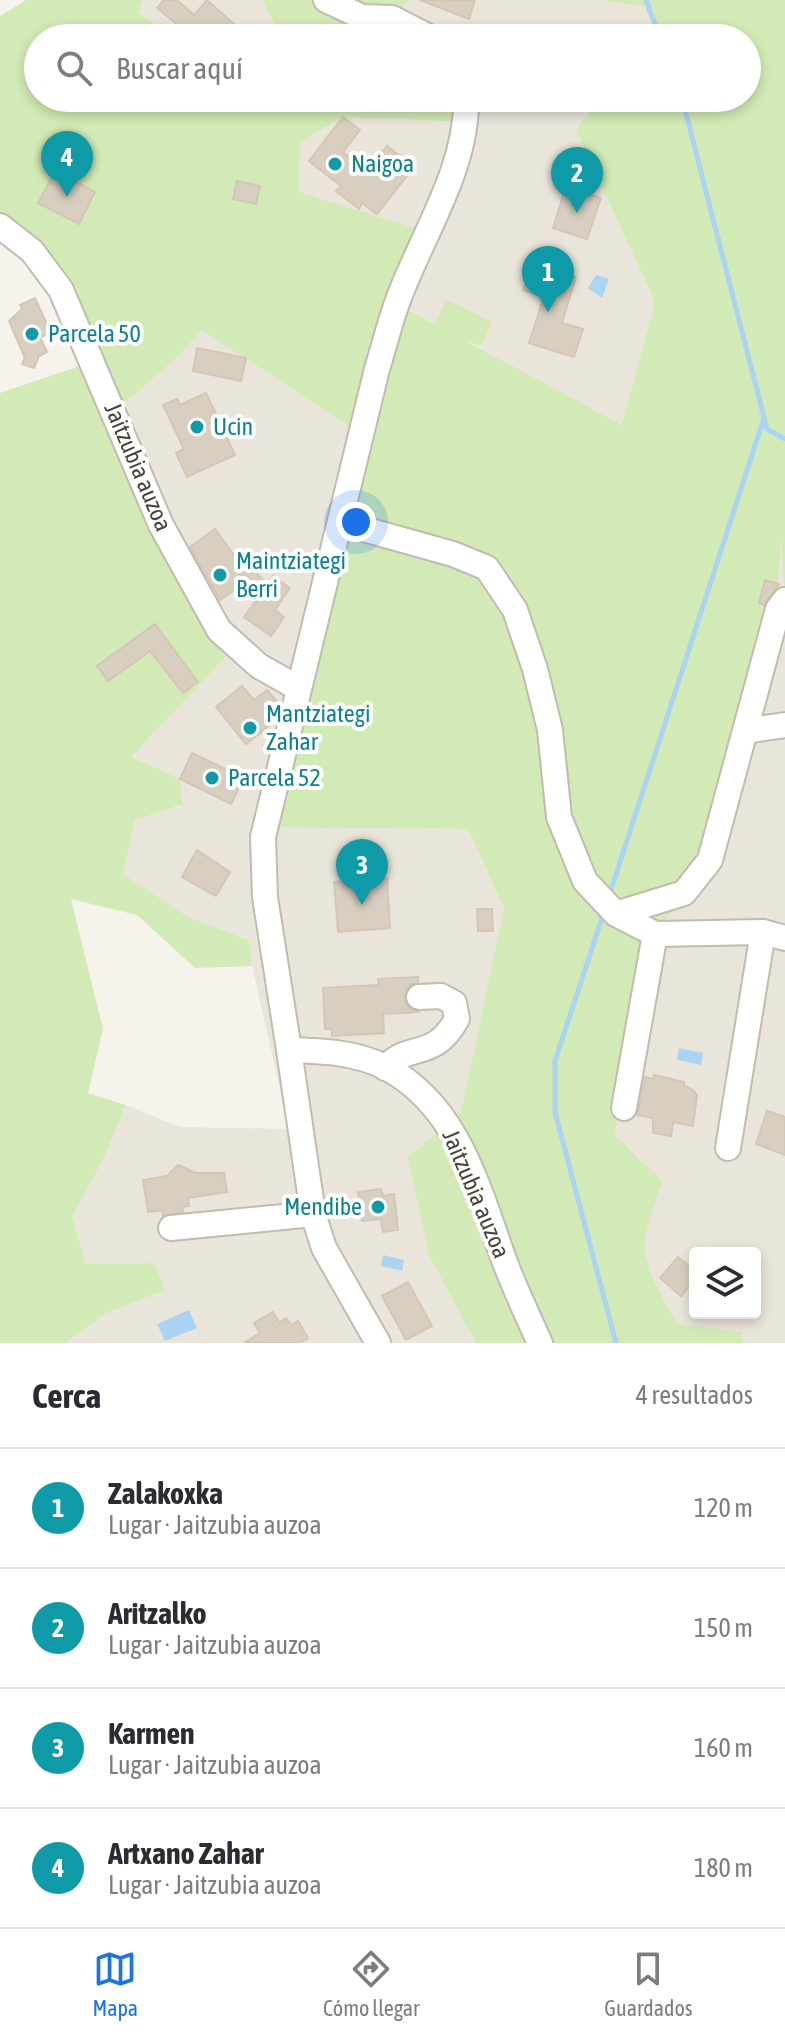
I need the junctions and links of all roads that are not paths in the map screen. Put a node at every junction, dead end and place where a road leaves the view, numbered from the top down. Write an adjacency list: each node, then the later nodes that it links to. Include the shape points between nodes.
1 (326, 0): 2 (street, via 362,17)
2 (404, 24)
3 (466, 112): 5 (street, via 447,183 397,303)
4 (1, 231): 7 (street, Jaitzubia auzoa, via 32,251 61,290 161,525 219,630 259,666)
5 (342, 523): 7 (street); 10 (street, via 487,568 515,610 535,669 550,730 559,817 585,881)
6 (785, 600): 9 (street, via 778,609)
7 (298, 688): 14 (street, via 263,837 265,897)
8 (785, 725): 9 (street)
9 (745, 731): 10 (street, via 710,860 684,893)
10 (616, 914): 11 (street)
11 (655, 934): 12 (street); 16 (street)
12 (774, 935): 17 (street)
13 (419, 997): 15 (street, via 441,996 454,1003 457,1019 434,1048 397,1055)
14 (289, 1050): 15 (street, Jaitzubia auzoa, via 352,1055); 18 (street)
15 (385, 1068): 21 (street, Jaitzubia auzoa, via 442,1115 462,1150)
16 (624, 1108)
17 (728, 1148)
18 (313, 1214): 19 (street); 20 (street, via 324,1248)
19 (171, 1228)
20 (378, 1343)
21 (540, 1343)

